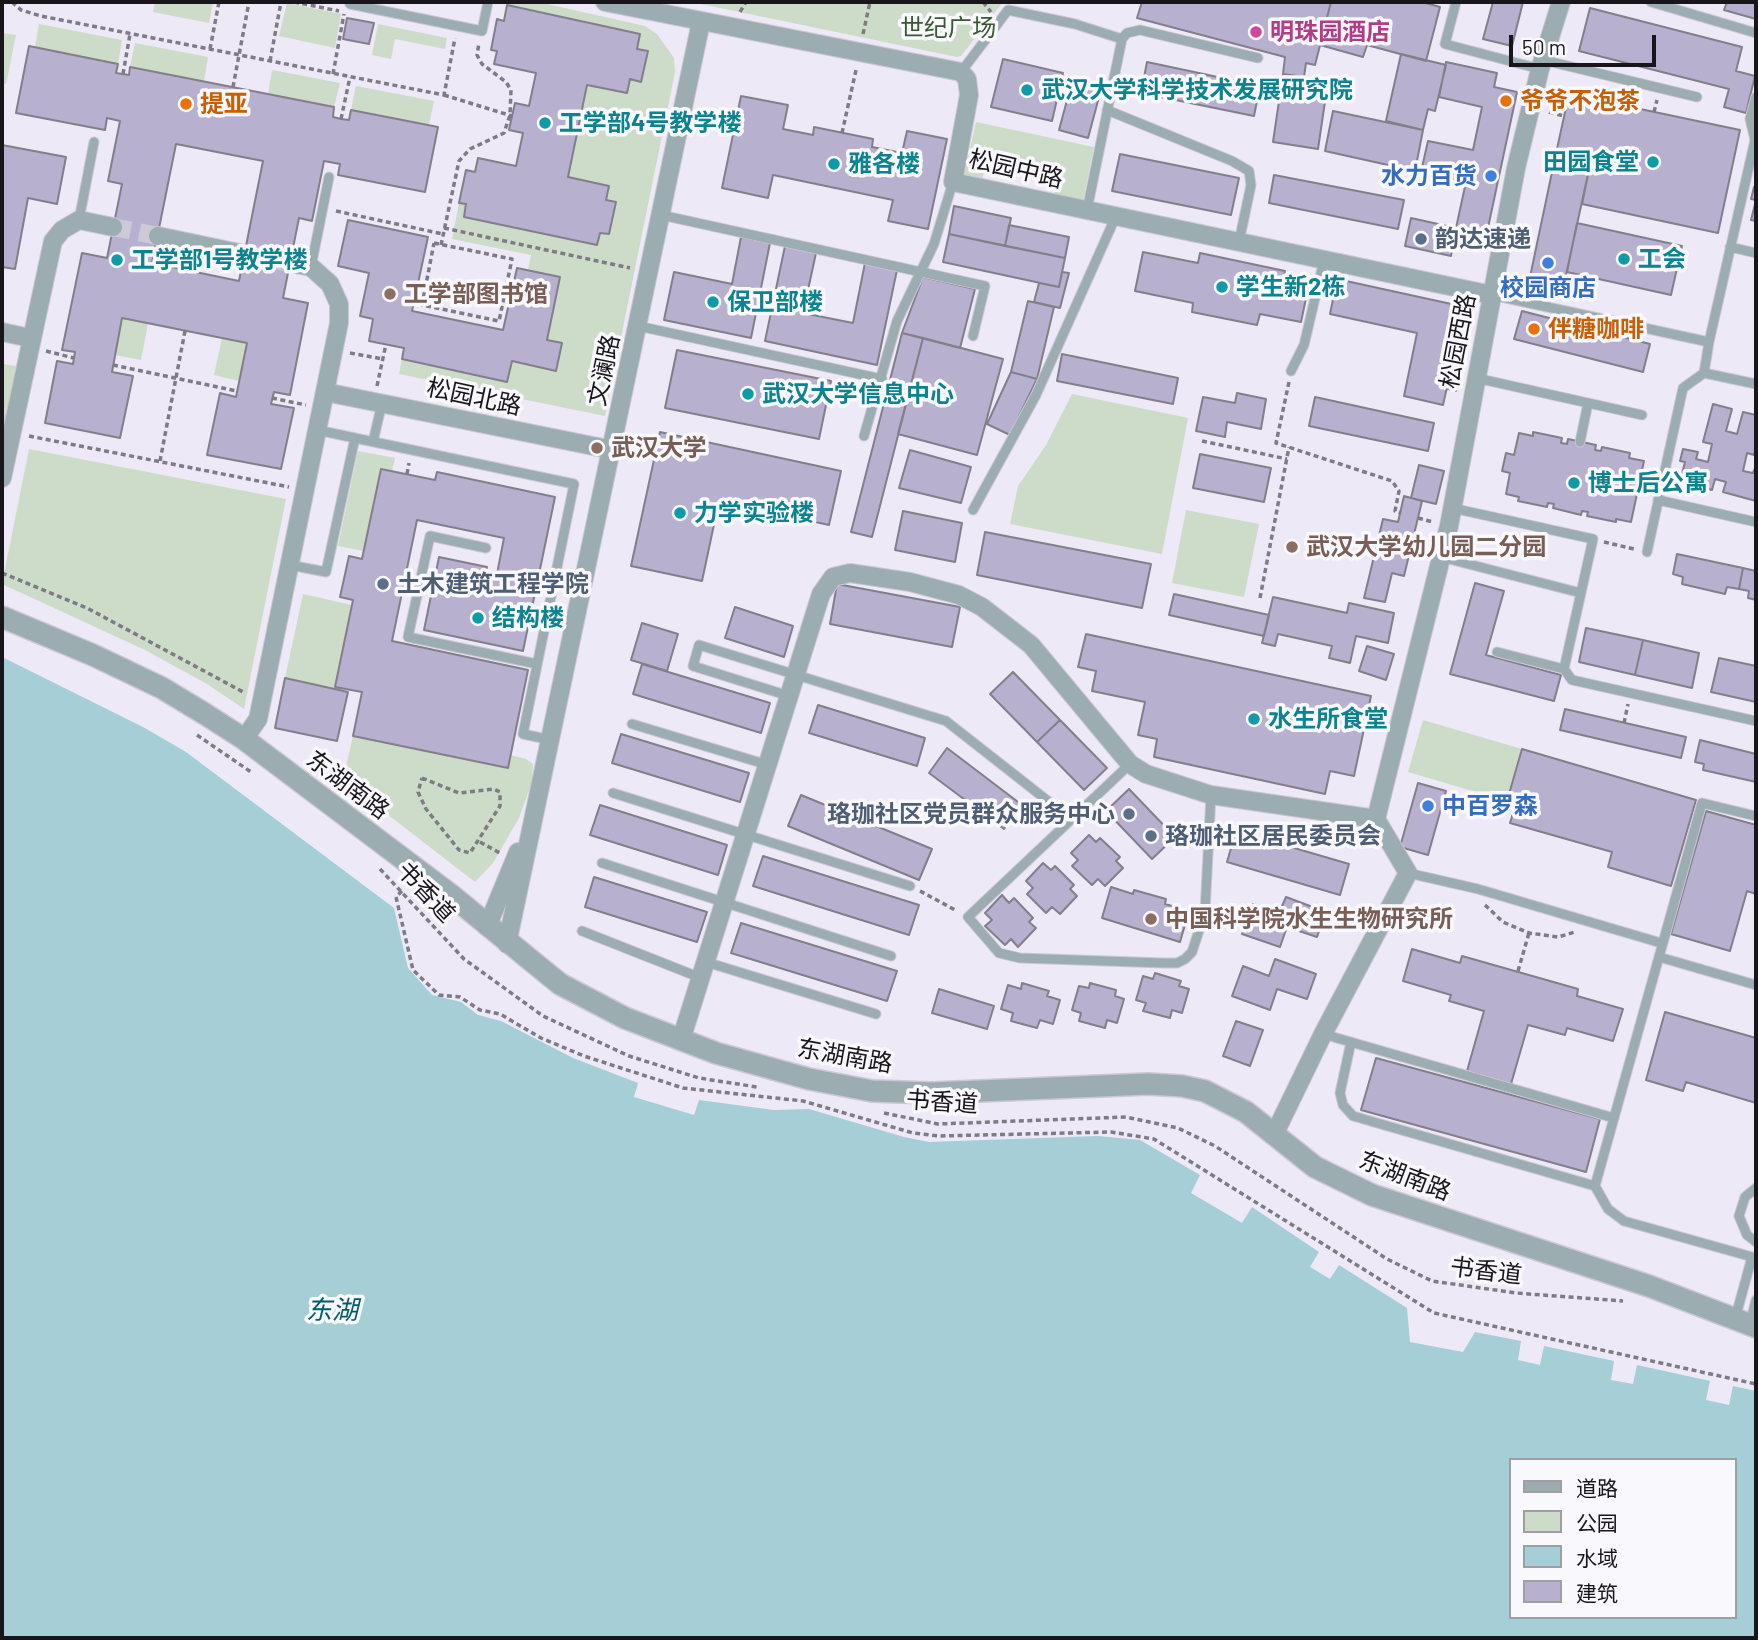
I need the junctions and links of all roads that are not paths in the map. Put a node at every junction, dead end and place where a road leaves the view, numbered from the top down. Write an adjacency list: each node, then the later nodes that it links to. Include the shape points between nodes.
1 (488, 2): 6 (lane, via 482,31)
2 (605, 2): 7 (street)
3 (1456, 2): 12 (lane, via 1445,44)
4 (1561, 2): 12 (street, 松园西路)
5 (1651, 2): 9 (lane)
6 (350, 4)
7 (654, 7): 8 (street)
8 (701, 22): 13 (street); 21 (street, 文澜路)
9 (1756, 33)
10 (1122, 39): 11 (lane, via 1140,30); 13 (lane, via 1008,10); 16 (lane)
11 (1258, 58)
12 (1541, 64): 14 (lane); 34 (street, 松园西路)
13 (961, 72): 19 (street, 松园中路, via 969,95)
14 (1697, 97)
15 (1756, 97): 27 (lane, via 1750,119 1755,140)
16 (1107, 110): 20 (lane); 26 (lane, via 1249,171 1251,185)
17 (94, 142): 23 (lane)
18 (329, 177): 32 (lane)
19 (953, 182): 20 (street, 松园中路); 33 (lane)
20 (1087, 210): 22 (street, 松园中路)
21 (661, 215): 33 (lane); 35 (street, 文澜路)
22 (1116, 216): 26 (street, 松园中路); 58 (lane, via 1036,395)
23 (79, 220): 24 (street); 39 (street, via 53,242)
24 (113, 227)
25 (158, 236): 29 (street)
26 (1239, 242): 30 (street, 松园中路)
27 (1730, 247): 28 (lane); 38 (lane)
28 (1756, 253)
29 (244, 254)
30 (1324, 260): 34 (street, 松园中路); 40 (lane, via 1304,345)
31 (290, 263): 32 (street)
32 (311, 267): 45 (street, via 330,284 339,303)
33 (922, 270): 37 (lane, via 985,286); 43 (lane, via 897,321)
34 (1492, 295): 38 (lane); 42 (street, 松园西路)
35 (638, 326): 43 (lane); 54 (street, 文澜路)
36 (2, 332): 39 (street)
37 (973, 336)
38 (1709, 342): 41 (lane)
39 (36, 344): 55 (street)
40 (1291, 371)
41 (1704, 373): 44 (lane); 56 (lane, via 1683,387)
42 (1476, 378): 47 (lane); 57 (street, 松园西路)
43 (882, 379): 50 (lane)
44 (1756, 384)
45 (323, 400): 46 (street, 松园北路); 49 (street)
46 (378, 402): 52 (lane); 54 (street, 松园北路)
47 (1588, 403): 48 (lane); 53 (lane)
48 (1642, 415)
49 (317, 430): 51 (lane); 63 (street)
50 (864, 436)
51 (355, 438): 52 (lane); 63 (lane, via 326,572)
52 (373, 442): 67 (lane, via 574,484)
53 (1580, 442)
54 (613, 450): 74 (street, 文澜路)
55 (2, 478)
56 (1658, 500): 59 (lane); 61 (lane)
57 (1452, 508): 62 (street, 松园西路); 64 (lane, via 1593,539)
58 (973, 510)
59 (1756, 522)
60 (486, 548): 67 (lane, via 429,536 408,637)
61 (1647, 552)
62 (1441, 557): 64 (lane); 82 (street, 松园西路)
63 (290, 565): 73 (street, via 258,719)
64 (1581, 593): 68 (lane)
65 (2, 617): 73 (street, 东湖南路, via 162,688)
66 (1497, 652): 68 (lane)
67 (537, 664): 74 (lane, via 523,734)
68 (1564, 669): 71 (lane, via 1572,680)
69 (796, 675): 70 (street); 70 (lane, via 699,645 693,666); 75 (street, via 821,594 833,576 850,573 960,595 1031,645); 79 (lane, via 946,721)
70 (789, 696): 76 (street)
71 (1756, 721)
72 (632, 724): 76 (lane)
73 (244, 739): 88 (street, 东湖南路)
74 (551, 740): 80 (street, 文澜路)
75 (1130, 764): 78 (street, via 1173,785); 78 (lane, via 968,917 999,953 1177,963 1192,951 1205,912)
76 (768, 765): 83 (street)
77 (613, 793): 83 (lane)
78 (1211, 794): 82 (street)
79 (1048, 801)
80 (535, 810): 88 (street, 文澜路); 91 (street, 文澜路)
81 (1756, 816): 90 (lane, via 1702,803)
82 (1376, 819): 85 (street)
83 (746, 835): 86 (lane); 87 (street)
84 (602, 863): 87 (lane)
85 (1408, 873): 90 (lane); 97 (street)
86 (910, 886)
87 (725, 903): 92 (lane); 94 (street)
88 (487, 927): 91 (street, 东湖南路)
89 (582, 931): 94 (lane)
90 (1661, 943): 93 (lane)
91 (508, 944): 98 (street, 东湖南路, via 591,1003)
92 (891, 956)
93 (1659, 957): 95 (lane); 100 (lane)
94 (703, 970): 96 (lane); 98 (street)
95 (1756, 985)
96 (876, 1014)
97 (1323, 1034): 99 (lane); 101 (street)
98 (681, 1040): 101 (street, 东湖南路, via 809,1079 886,1092 1182,1086 1246,1112)
99 (1351, 1042): 100 (lane); 102 (lane, via 1340,1093 1353,1116)
100 (1614, 1118): 102 (lane)
101 (1274, 1135): 107 (street, 东湖南路, via 1315,1167 1372,1195)
102 (1595, 1186): 105 (lane, via 1608,1209 1624,1221)
103 (1756, 1188): 104 (lane, via 1745,1197 1739,1216 1746,1235)
104 (1756, 1242)
105 (1754, 1258): 107 (lane)
106 (1756, 1300): 107 (lane)
107 (1747, 1323)

